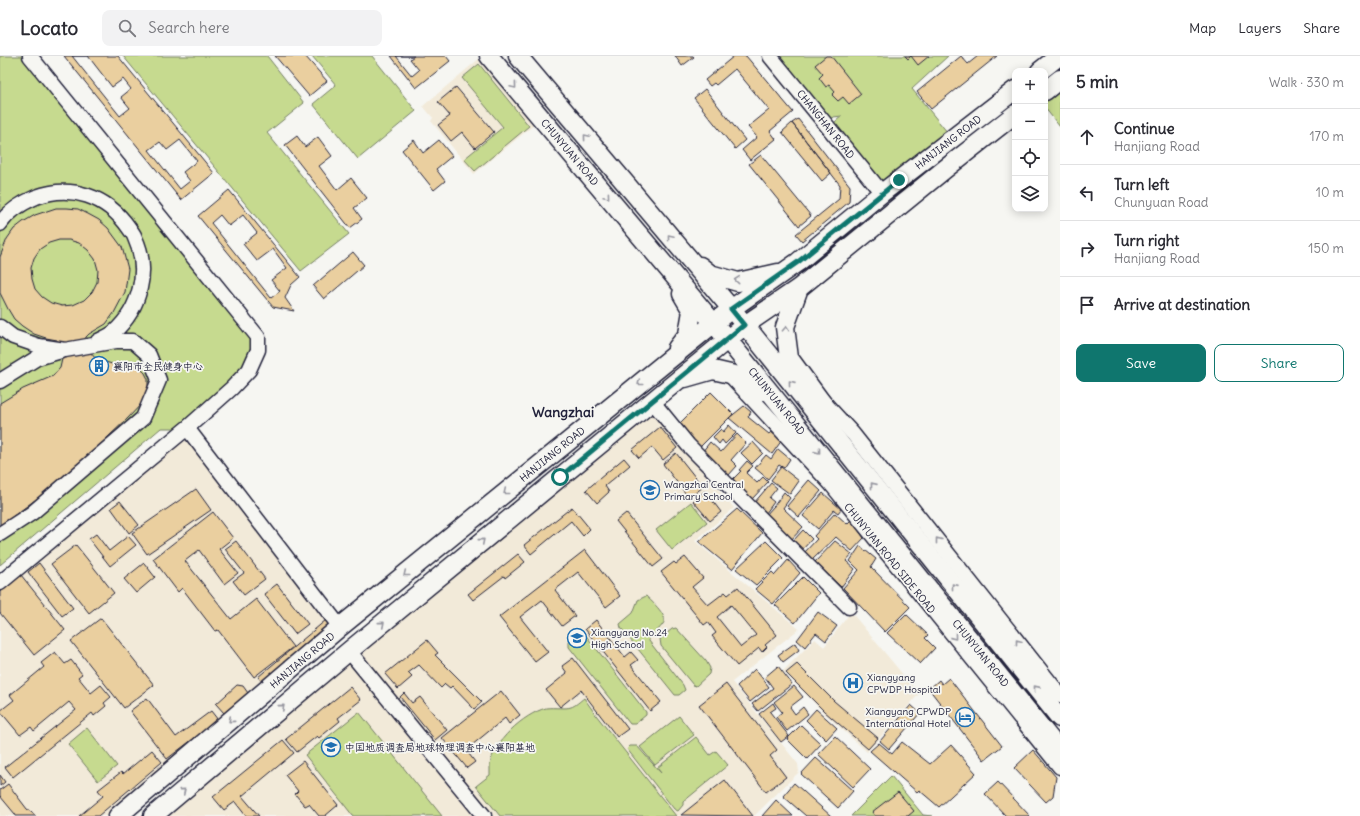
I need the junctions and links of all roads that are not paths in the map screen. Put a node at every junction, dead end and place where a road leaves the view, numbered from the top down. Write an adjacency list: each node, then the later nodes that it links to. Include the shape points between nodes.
1 (30, 56): 31 (street, via 258,337 258,350 249,370)
2 (489, 56): 14 (main road, CHUNYUAN ROAD, one-way to 14)
3 (518, 56): 13 (main road, CHUNYUAN ROAD, one-way to 3)
4 (770, 56): 11 (street, CHANGHAN ROAD)
5 (1060, 56): 6 (main road)
6 (1044, 68)
7 (1060, 79): 8 (main road)
8 (1048, 89)
9 (1012, 92): 11 (main road, HANJIANG ROAD)
10 (1012, 116): 16 (main road, HANJIANG ROAD)
11 (882, 193): 15 (main road, HANJIANG ROAD)
12 (0, 224): 22 (street, via 24,202 49,193 75,192 100,200 121,216 135,238 142,263 141,289 131,313 114,333)
13 (687, 257): 15 (main road, one-way to 13, via 738,282 710,274); 17 (main road, CHUNYUAN ROAD)
14 (667, 267): 18 (main road, CHUNYUAN ROAD); 24 (main road, via 692,311 688,334)
15 (788, 270): 17 (main road, HANJIANG ROAD)
16 (799, 288): 19 (main road, HANJIANG ROAD); 28 (main road, one-way to 16, via 789,358 784,327)
17 (731, 309): 18 (main road, HANJIANG ROAD); 19 (main road, CHUNYUAN ROAD)
18 (714, 323): 21 (main road, CHUNYUAN ROAD); 24 (main road, HANJIANG ROAD)
19 (744, 325): 21 (main road, HANJIANG ROAD); 32 (main road, CHUNYUAN ROAD, one-way to 19)
20 (0, 327): 23 (street, via 13,337 40,346)
21 (727, 339): 27 (main road, HANJIANG ROAD); 29 (main road, CHUNYUAN ROAD)
22 (91, 345): 23 (street); 35 (street, via 133,341 149,355 159,380 143,418 32,513)
23 (65, 350): 26 (street, via 37,358)
24 (664, 364): 38 (main road, HANJIANG ROAD, one-way to 38)
25 (729, 374): 27 (main road, via 713,370); 29 (main road, via 739,376); 33 (street, CHUNYUAN ROAD SIDE ROAD)
26 (3, 376)
27 (678, 380): 30 (main road, HANJIANG ROAD)
28 (812, 389): 32 (main road, via 830,413); 40 (street, one-way to 28, via 853,434)
29 (773, 396): 34 (main road, CHUNYUAN ROAD, one-way to 34)
30 (652, 401): 37 (street, via 688,445); 39 (main road, HANJIANG ROAD, one-way to 30)
31 (187, 428): 36 (street); 38 (street)
32 (853, 460): 40 (main road, CHUNYUAN ROAD, one-way to 32)
33 (851, 509): 34 (street); 43 (street, CHUNYUAN ROAD SIDE ROAD, one-way to 43)
34 (883, 532): 43 (main road, CHUNYUAN ROAD)
35 (0, 534)
36 (0, 583)
37 (849, 607)
38 (340, 627): 46 (main road, HANJIANG ROAD, one-way to 46)
39 (349, 651): 47 (main road, HANJIANG ROAD, one-way to 39); 48 (street)
40 (1025, 662): 41 (street); 42 (main road, CHUNYUAN ROAD, one-way to 40)
41 (1060, 695)
42 (1060, 718)
43 (1037, 731): 44 (main road, CHUNYUAN ROAD); 45 (street, CHUNYUAN ROAD SIDE ROAD)
44 (1060, 751)
45 (1060, 767)
46 (118, 816)
47 (153, 816)
48 (484, 816)

